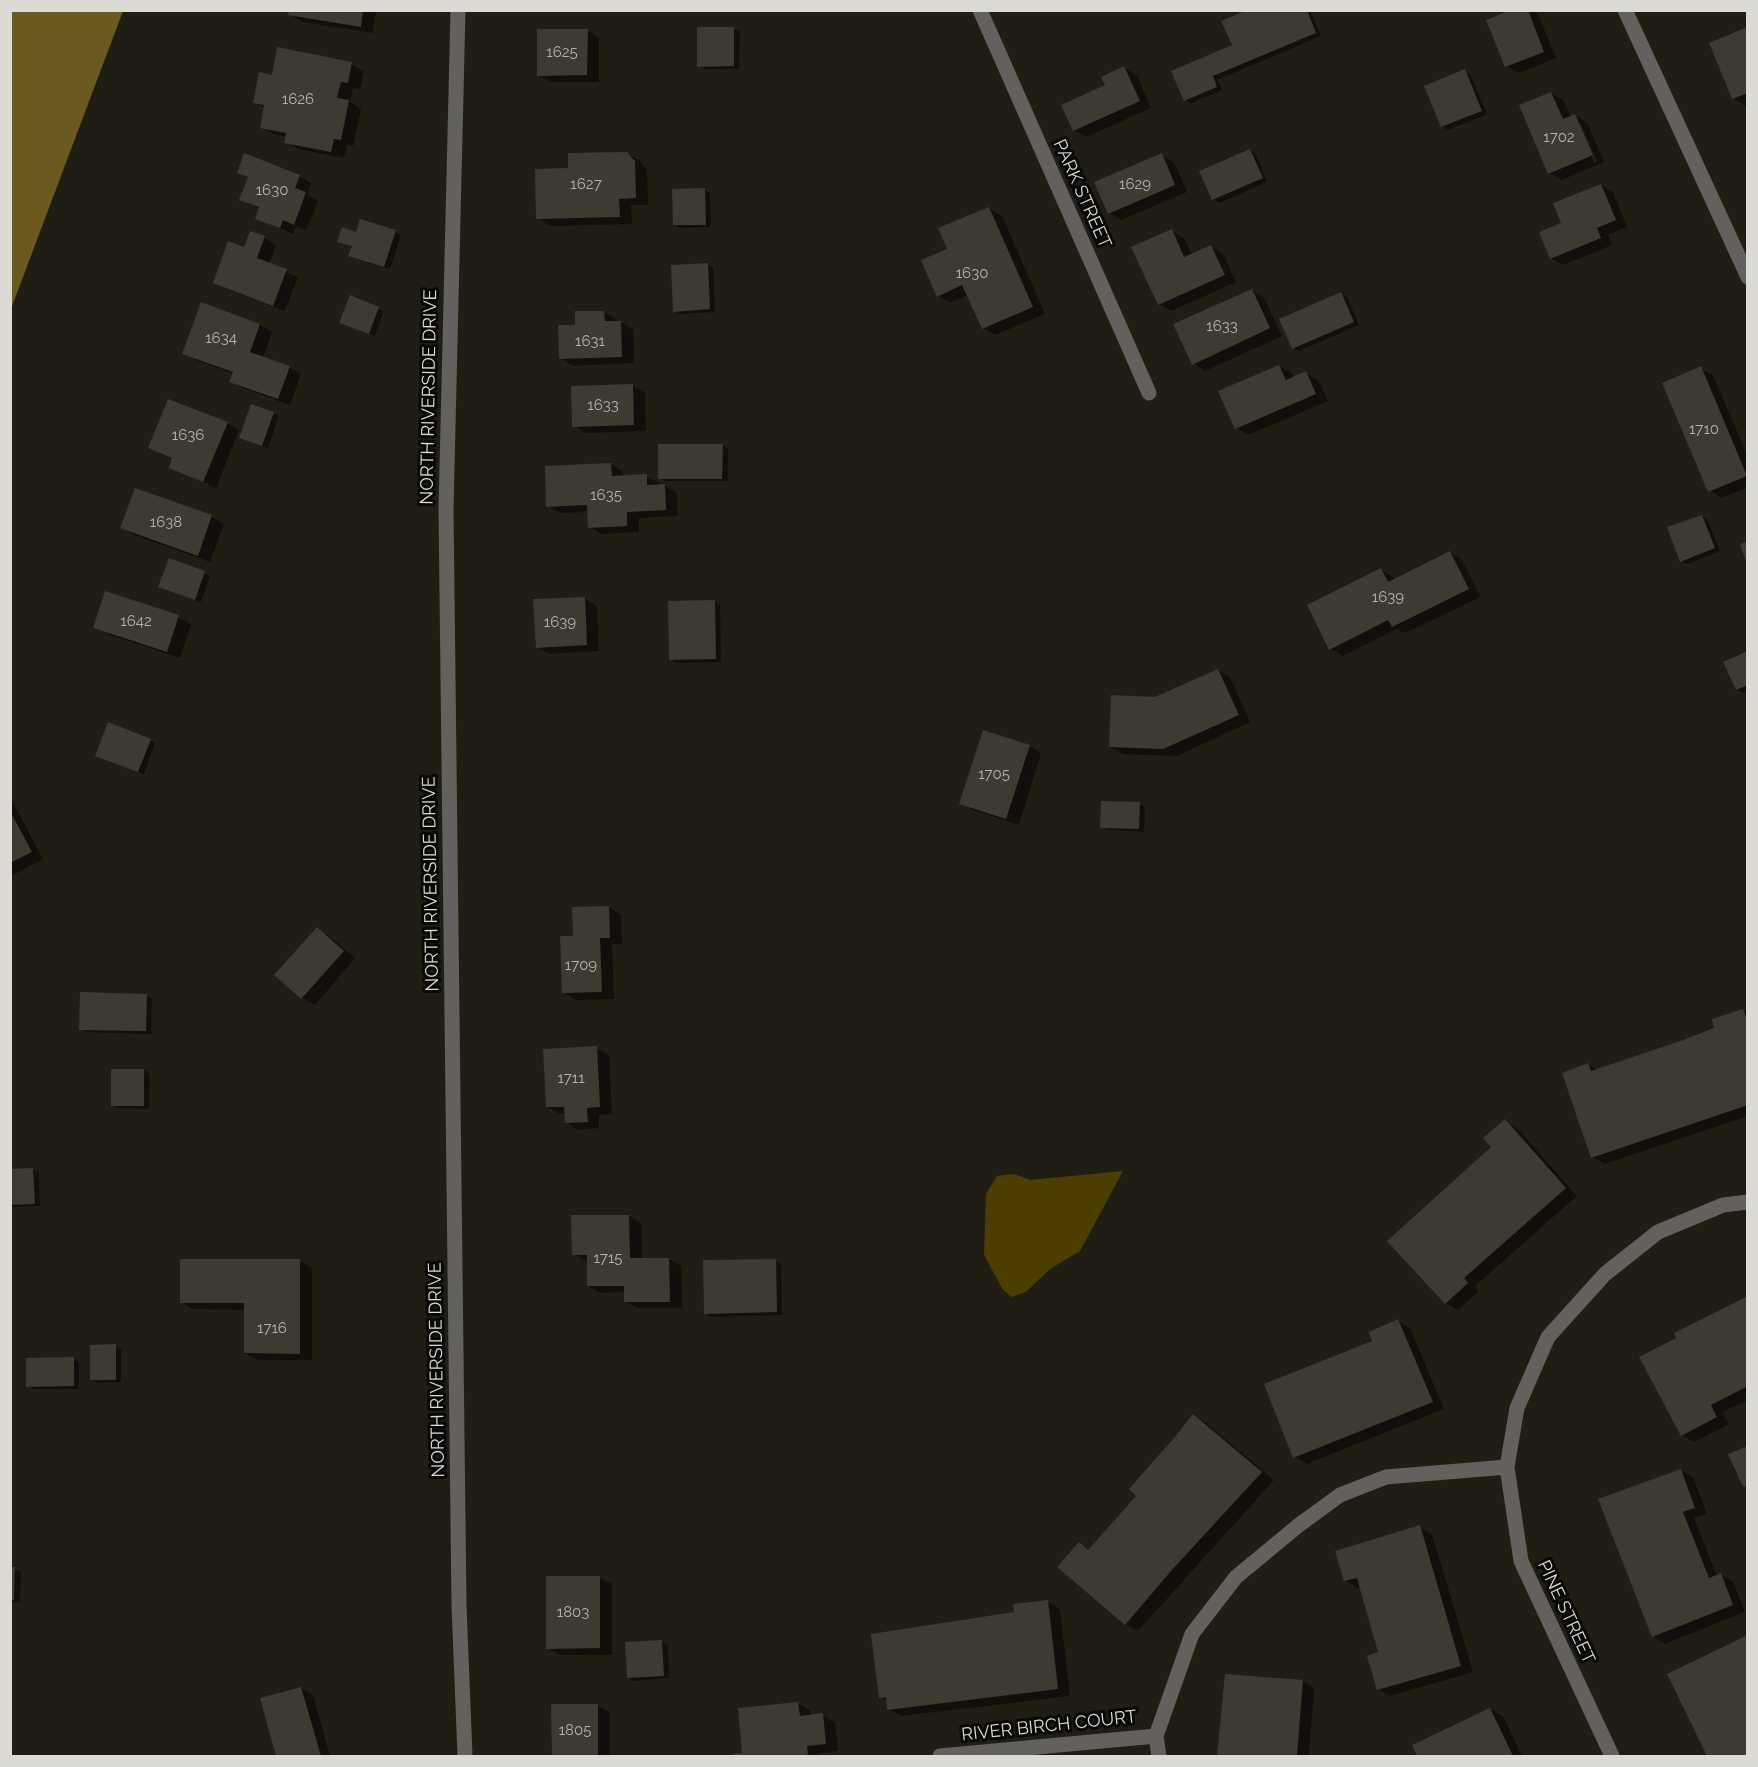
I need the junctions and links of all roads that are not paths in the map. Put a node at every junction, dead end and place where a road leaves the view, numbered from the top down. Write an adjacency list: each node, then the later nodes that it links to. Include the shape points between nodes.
1 (458, 10): 9 (street, NORTH RIVERSIDE DRIVE, via 446,509 459,1605)
2 (980, 10): 5 (street, PARK STREET)
3 (1625, 10): 4 (street)
4 (1748, 276)
5 (1149, 393)
6 (1748, 1202): 7 (street, PINE STREET, via 1723,1204 1658,1233 1605,1274 1548,1337 1517,1408)
7 (1507, 1467): 8 (street, via 1386,1477 1340,1495 1299,1525 1236,1577 1192,1634); 13 (street, PINE STREET, via 1521,1561)
8 (1156, 1736): 11 (street, RIVER BIRCH COURT); 12 (street)
9 (465, 1756)
10 (940, 1756): 11 (street, RIVER BIRCH COURT)
11 (946, 1756)
12 (1159, 1756)
13 (1612, 1756)

